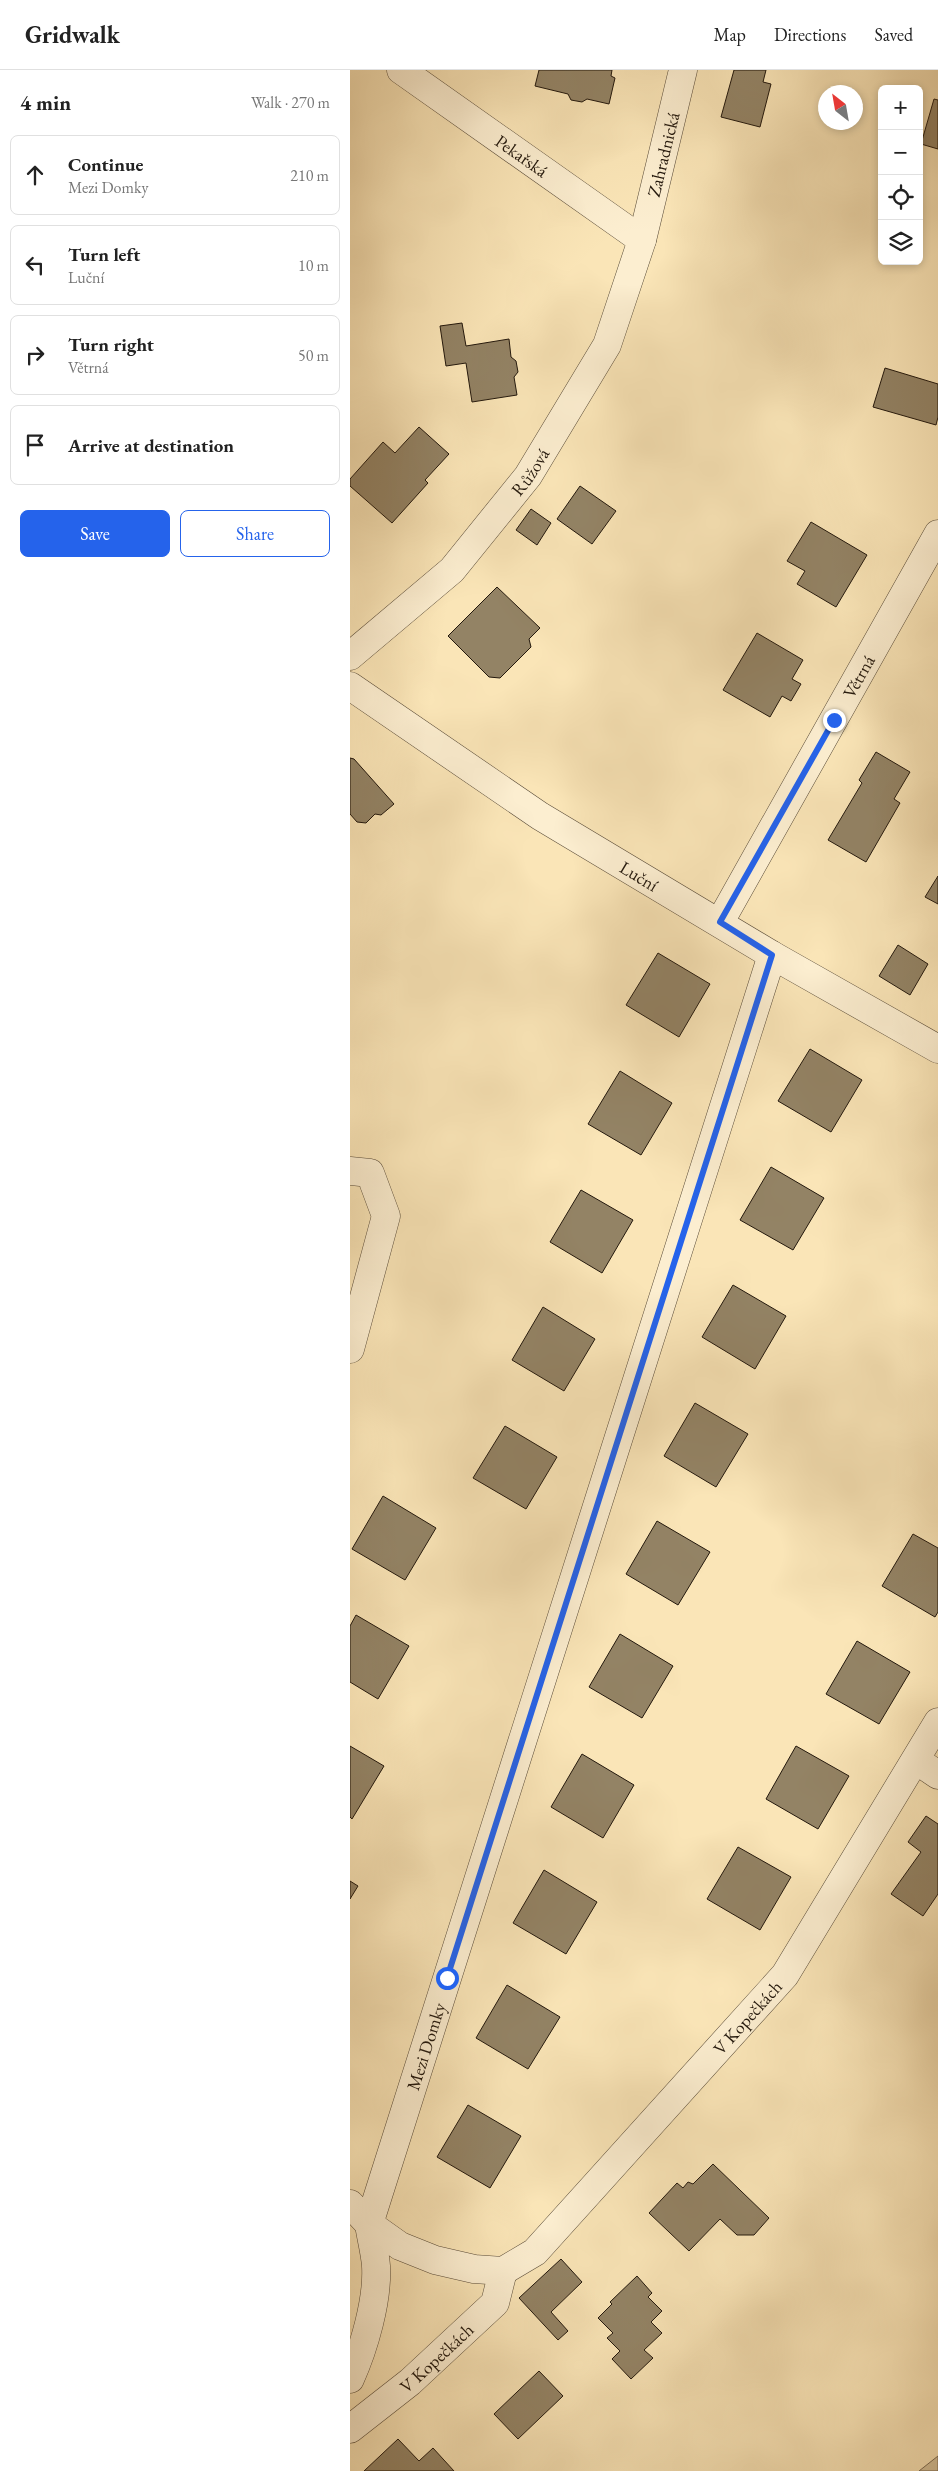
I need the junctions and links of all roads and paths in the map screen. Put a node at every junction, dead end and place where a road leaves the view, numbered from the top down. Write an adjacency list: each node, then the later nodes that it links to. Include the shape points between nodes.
1 (401, 70): 3 (street, Pekařská)
2 (683, 70): 3 (street, Zahradnická)
3 (642, 240): 5 (street, Růžová, via 608,346 528,476 452,570)
4 (938, 534): 7 (street, Větrná)
5 (350, 656)
6 (350, 686): 7 (street, Luční, via 540,816)
7 (720, 922): 8 (street, Luční)
8 (772, 955): 9 (street, Luční); 16 (street, Mezi Domky)
9 (938, 1050)
10 (360, 1172): 11 (street, via 386,1216)
11 (350, 1349)
12 (938, 1722): 13 (street, V Kopečkách)
13 (916, 1760): 14 (street); 17 (street, V Kopečkách, via 785,1975 535,2252)
14 (938, 1775)
15 (350, 2204): 16 (street)
16 (369, 2224): 17 (street, via 400,2246 435,2260 474,2270); 18 (street, via 376,2267 373,2304)
17 (503, 2271): 19 (street, V Kopečkách, via 495,2304 410,2382)
18 (350, 2379)
19 (350, 2429)

